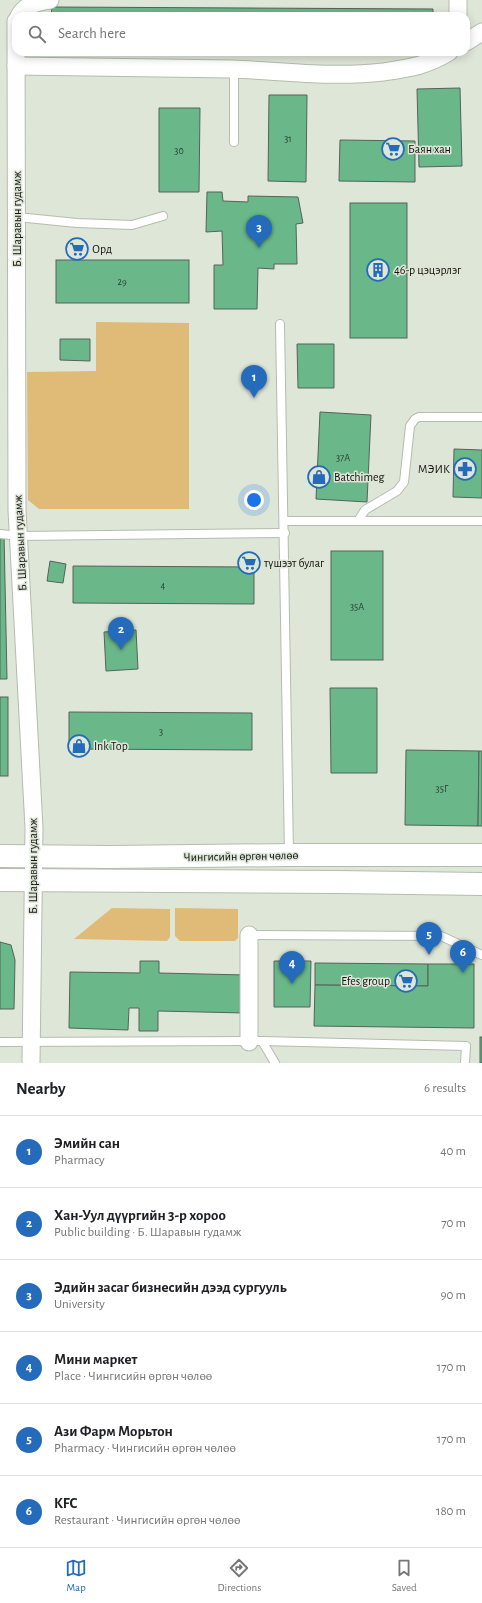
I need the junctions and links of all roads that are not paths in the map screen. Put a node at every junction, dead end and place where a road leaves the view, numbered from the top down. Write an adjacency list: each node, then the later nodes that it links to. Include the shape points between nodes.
1 (50, 0): 3 (street, via 38,1 23,8)
2 (458, 0): 4 (street)
3 (21, 12)
4 (458, 12)
5 (482, 32): 6 (street)
6 (470, 40)
7 (16, 56): 9 (street, Б. Шаравын гудамж)
8 (442, 56): 10 (street, via 416,68 358,75)
9 (16, 66): 10 (street); 13 (street, Б. Шаравын гудамж)
10 (234, 69): 11 (lane)
11 (234, 142)
12 (163, 216): 13 (lane, via 132,225)
13 (17, 217): 21 (street, Б. Шаравын гудамж)
14 (280, 324): 16 (lane)
15 (482, 417): 17 (lane, via 415,419 410,426 404,482 397,491 365,510)
16 (284, 521): 17 (lane); 19 (lane)
17 (358, 521): 18 (lane)
18 (482, 521)
19 (284, 533): 21 (lane); 22 (lane)
20 (0, 534): 21 (lane)
21 (20, 536): 25 (street, Б. Шаравын гудамж)
22 (289, 855): 23 (highway, Чингисийн өргөн чөлөө); 25 (highway, Чингисийн өргөн чөлөө)
23 (482, 855)
24 (0, 856): 25 (highway, Чингисийн өргөн чөлөө)
25 (34, 856): 27 (street, Б. Шаравын гудамж)
26 (0, 880): 27 (highway, Чингисийн өргөн чөлөө)
27 (34, 880): 28 (highway, Чингисийн өргөн чөлөө); 32 (street, Б. Шаравын гудамж)
28 (482, 884)
29 (249, 935): 30 (lane, via 441,936); 33 (street)
30 (482, 955)
31 (0, 1042): 32 (lane)
32 (31, 1042): 33 (lane); 34 (street, Б. Шаравын гудамж)
33 (255, 1042): 35 (lane); 36 (lane, via 466,1046)
34 (30, 1063)
35 (275, 1063)
36 (465, 1063)

